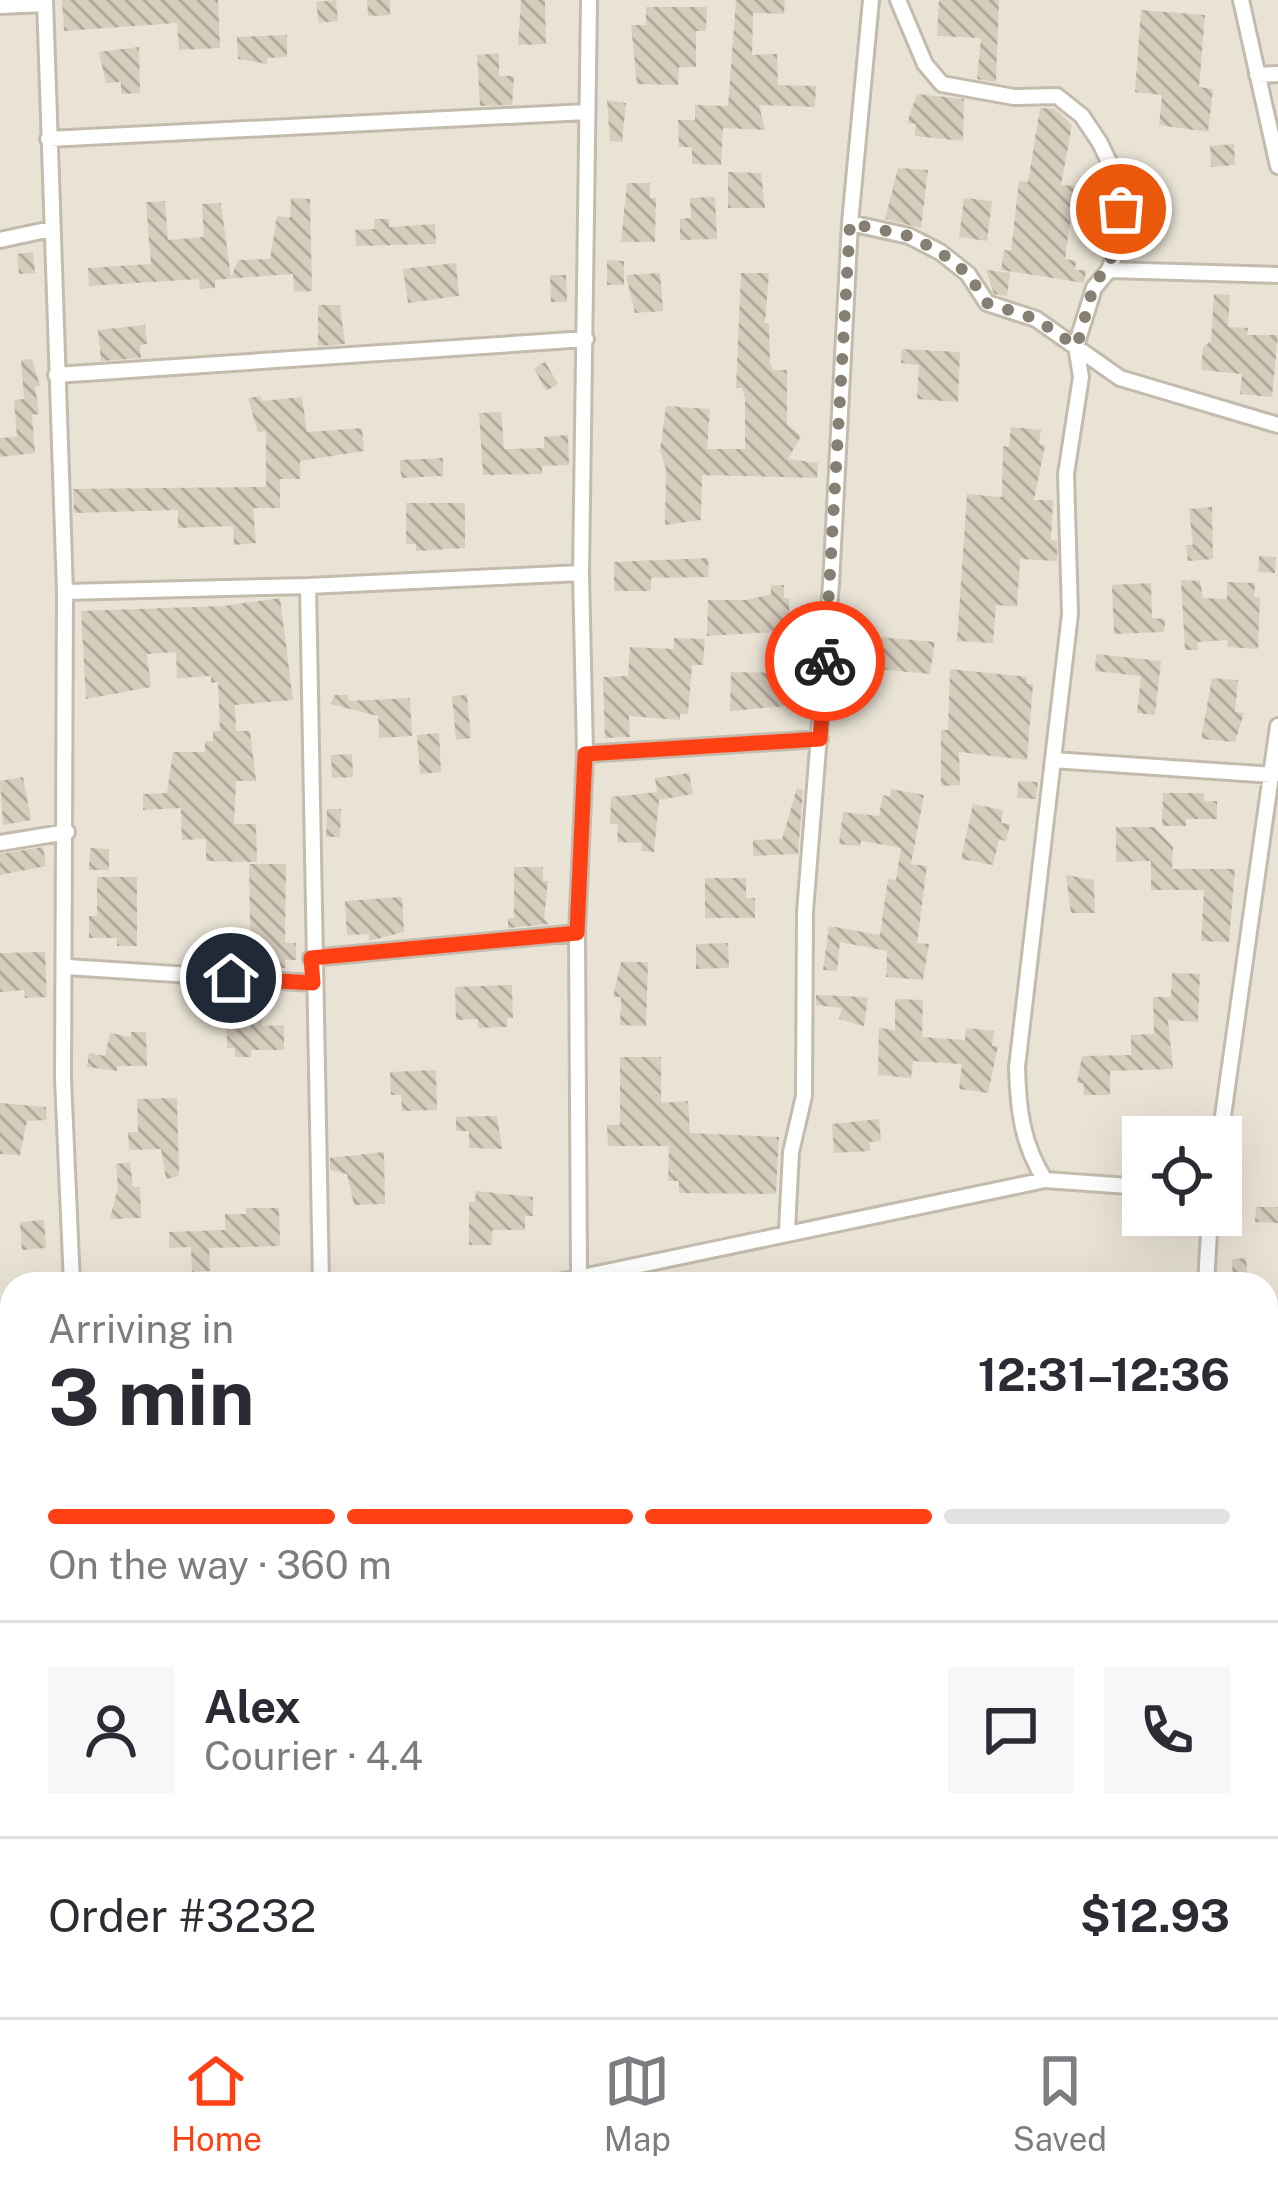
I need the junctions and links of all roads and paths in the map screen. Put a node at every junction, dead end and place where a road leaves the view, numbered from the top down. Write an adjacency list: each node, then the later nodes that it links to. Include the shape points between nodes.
1 (590, 0): 9 (street)
2 (872, 0): 12 (street)
3 (898, 0): 15 (street, via 942,84 1058,96 1082,116 1120,185 1123,233)
4 (1240, 0): 8 (street)
5 (45, 2): 6 (street); 10 (street)
6 (0, 5)
7 (1278, 74): 8 (street)
8 (1257, 75): 11 (street)
9 (587, 112): 10 (street); 17 (street)
10 (48, 139): 13 (street)
11 (1278, 166)
12 (850, 223): 18 (street, via 940,252 987,303 1036,319); 25 (street)
13 (51, 229): 14 (street); 19 (street)
14 (0, 240)
15 (1109, 270): 16 (street); 18 (street, via 1094,288)
16 (1278, 275)
17 (586, 339): 19 (street); 21 (street)
18 (1076, 346): 20 (street, via 1120,377); 27 (street, via 1081,376 1066,473 1070,614)
19 (56, 375): 23 (street)
20 (1278, 425)
21 (581, 573): 22 (street); 26 (street)
22 (308, 586): 23 (street); 32 (street)
23 (64, 592): 29 (street)
24 (1278, 726): 28 (street)
25 (820, 739): 26 (street); 38 (street, via 805,912 803,1096)
26 (585, 754): 31 (street)
27 (1053, 760): 28 (street); 36 (street, via 1017,1067 1028,1154)
28 (1274, 775): 35 (street)
29 (67, 832): 30 (street); 33 (street)
30 (0, 843)
31 (577, 933): 32 (street); 42 (street)
32 (311, 958): 34 (street)
33 (67, 967): 34 (street); 40 (street)
34 (313, 983): 41 (street)
35 (1223, 1116)
36 (1045, 1180): 37 (street); 38 (street)
37 (1122, 1185)
38 (787, 1230): 43 (street)
39 (1209, 1236): 44 (street)
40 (72, 1272)
41 (321, 1272)
42 (579, 1272)
43 (588, 1272)
44 (1207, 1272)

